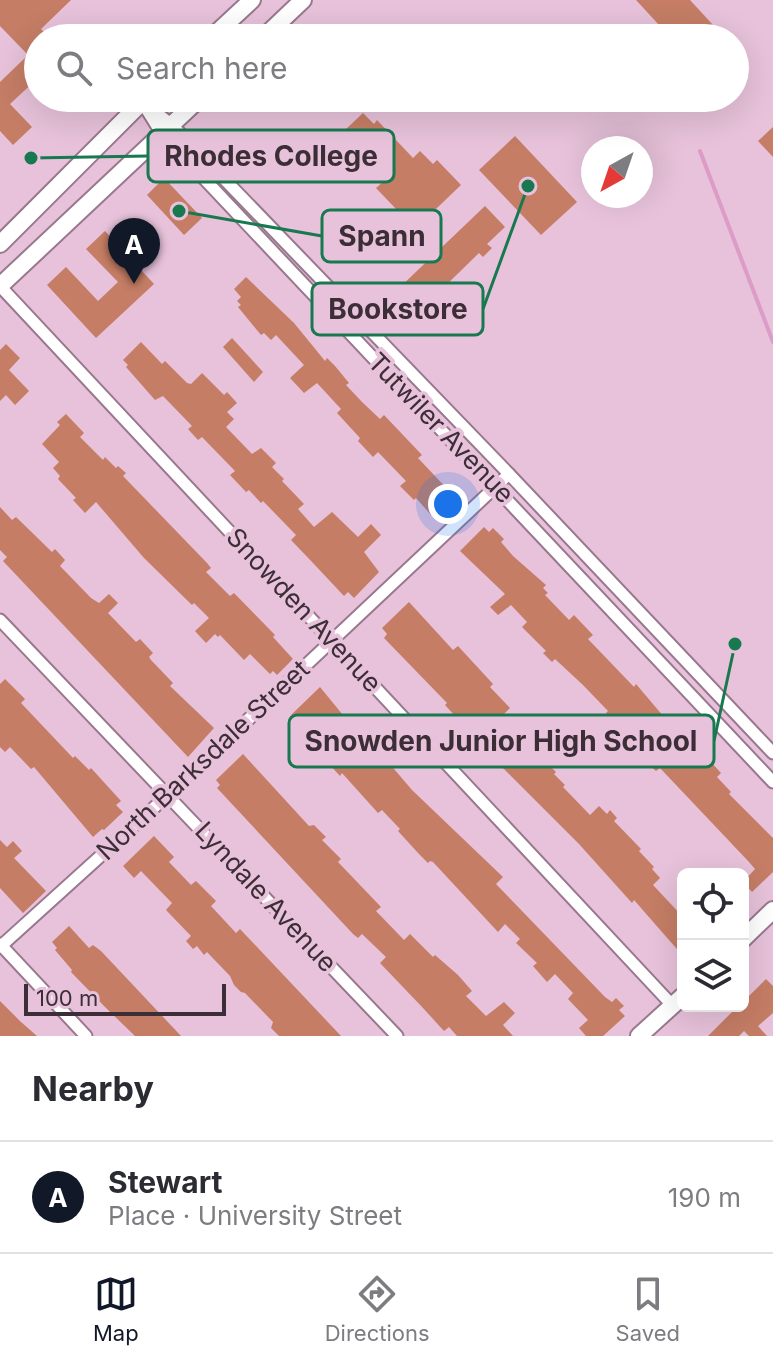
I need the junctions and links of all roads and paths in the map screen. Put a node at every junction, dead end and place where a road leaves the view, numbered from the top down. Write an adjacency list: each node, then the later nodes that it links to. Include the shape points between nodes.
1 (252, 0): 3 (main road)
2 (303, 0): 4 (main road)
3 (226, 24)
4 (278, 24)
5 (132, 112): 9 (main road)
6 (153, 112): 8 (street, Tutwiler Avenue)
7 (186, 112): 8 (main road)
8 (167, 130): 10 (main road); 11 (street, Tutwiler Avenue); 12 (street, Tutwiler Avenue)
9 (0, 244)
10 (0, 286): 18 (street, Snowden Avenue)
11 (343, 302): 12 (street); 13 (street, Tutwiler Avenue)
12 (331, 312): 14 (street, Tutwiler Avenue)
13 (424, 386): 14 (street); 15 (street, Tutwiler Avenue)
14 (412, 397): 16 (street, Tutwiler Avenue)
15 (509, 474): 16 (street, North Barksdale Street); 19 (street, Tutwiler Avenue)
16 (496, 486): 18 (street, North Barksdale Street); 20 (street, Tutwiler Avenue)
17 (0, 620): 23 (street, Lyndale Avenue)
18 (332, 639): 23 (street, North Barksdale Street); 27 (street, Snowden Avenue)
19 (677, 652): 20 (street); 21 (street, Tutwiler Avenue)
20 (665, 665): 22 (street, Tutwiler Avenue)
21 (773, 753)
22 (773, 782)
23 (169, 794): 26 (street, North Barksdale Street); 30 (street, Lyndale Avenue)
24 (773, 910): 25 (main road)
25 (749, 933)
26 (0, 945): 29 (street)
27 (677, 999)
28 (677, 1001): 31 (main road)
29 (86, 1036)
30 (397, 1036)
31 (639, 1036)

